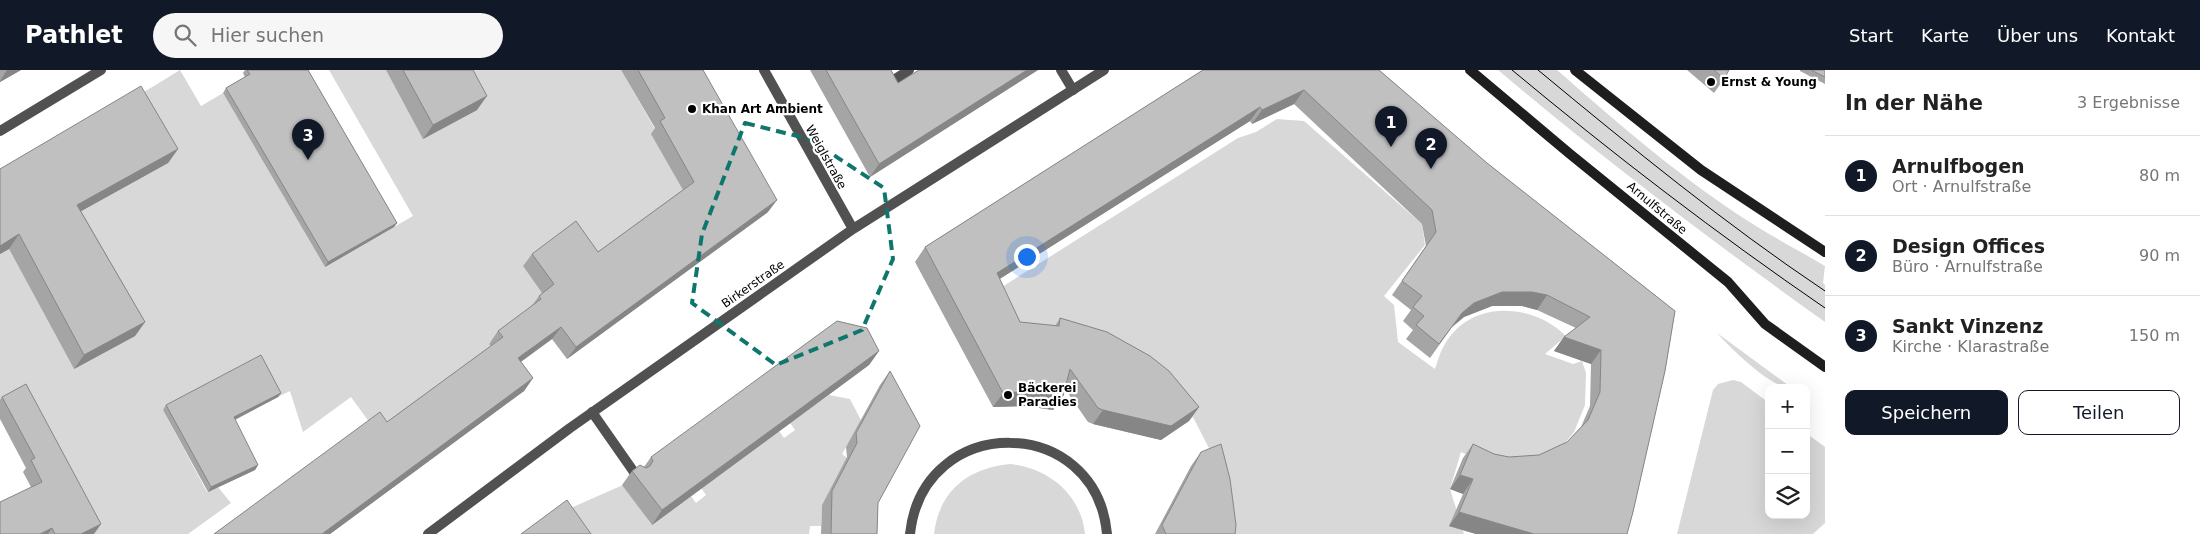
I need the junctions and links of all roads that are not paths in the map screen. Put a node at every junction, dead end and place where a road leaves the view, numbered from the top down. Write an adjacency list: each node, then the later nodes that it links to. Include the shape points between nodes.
1 (101, 70): 10 (street)
2 (764, 70): 11 (street, Weiglstraße)
3 (909, 70): 8 (street)
4 (1061, 70): 9 (street)
5 (1104, 70): 9 (street, Birkerstraße)
6 (1470, 70): 13 (main road, Arnulfstraße, via 1728,282 1765,324)
7 (1575, 70): 12 (main road, via 1701,170)
8 (897, 78)
9 (1073, 90): 11 (street, Birkerstraße)
10 (0, 131)
11 (853, 229): 14 (street, Birkerstraße)
12 (1825, 252)
13 (1825, 367)
14 (592, 412): 15 (street); 16 (street, Birkerstraße)
15 (636, 475)
16 (428, 534)
17 (910, 534): 18 (street, via 918,499 943,466 968,450 997,442 1025,443 1041,448 1057,454 1080,472 1096,494 1106,519)
18 (1107, 534)

